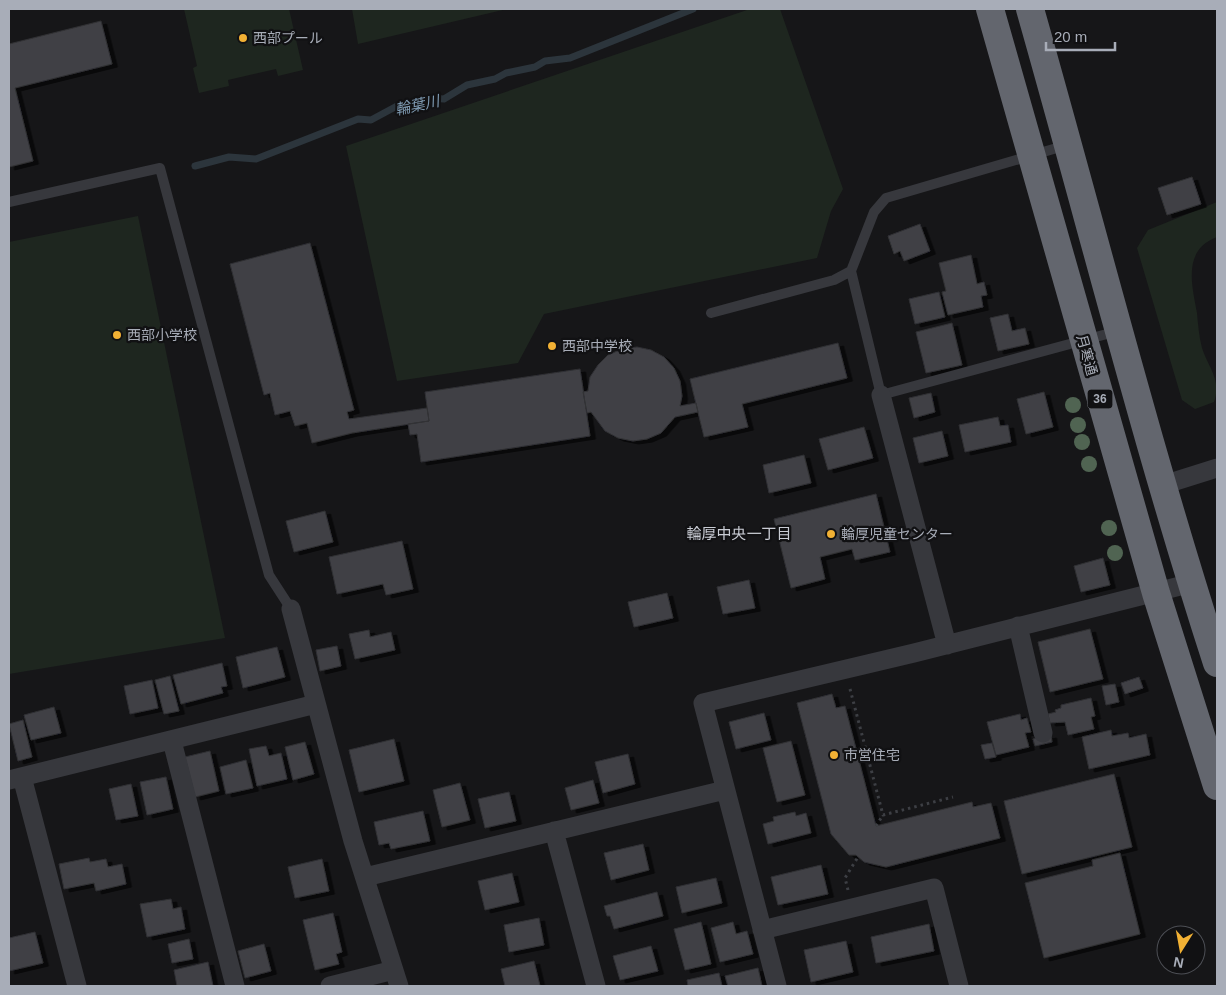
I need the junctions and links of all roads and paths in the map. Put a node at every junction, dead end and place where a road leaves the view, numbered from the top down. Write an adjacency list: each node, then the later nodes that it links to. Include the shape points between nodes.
1 (990, 9): 4 (highway, 月寒通 / 36)
2 (1030, 9): 3 (highway)
3 (1068, 144): 4 (lane); 8 (highway)
4 (1031, 155): 6 (lane, via 886,198 874,212); 9 (highway, 月寒通 / 36)
5 (9, 202): 15 (lane, via 160,168 269,575)
6 (851, 271): 7 (lane, via 834,280); 10 (lane)
7 (711, 313)
8 (1118, 331): 9 (lane); 12 (highway)
9 (1083, 341): 10 (lane); 14 (highway, 月寒通 / 36)
10 (881, 395): 17 (street)
11 (1217, 468): 12 (street)
12 (1163, 485): 13 (highway)
13 (1192, 583): 14 (street); 18 (highway)
14 (1156, 593): 16 (street); 24 (highway, 月寒通 / 36)
15 (291, 609): 20 (street)
16 (1018, 626): 17 (street); 21 (street)
17 (947, 645): 19 (street)
18 (1217, 663)
19 (845, 670): 25 (street, via 703,703); 27 (path)
20 (316, 704): 22 (street); 31 (street)
21 (1043, 732)
22 (172, 741): 23 (street); 36 (street)
23 (16, 779): 35 (street)
24 (1217, 786)
25 (725, 790): 29 (street); 33 (street)
26 (953, 797): 27 (path)
27 (883, 815): 28 (path)
28 (876, 826)
29 (554, 831): 31 (street); 38 (street)
30 (858, 857): 32 (path, via 845,878)
31 (365, 877): 34 (street)
32 (849, 895)
33 (762, 930): 39 (street); 40 (street, via 934,888)
34 (397, 978): 37 (street)
35 (76, 986)
36 (235, 986)
37 (330, 986)
38 (596, 986)
39 (777, 986)
40 (959, 986)

